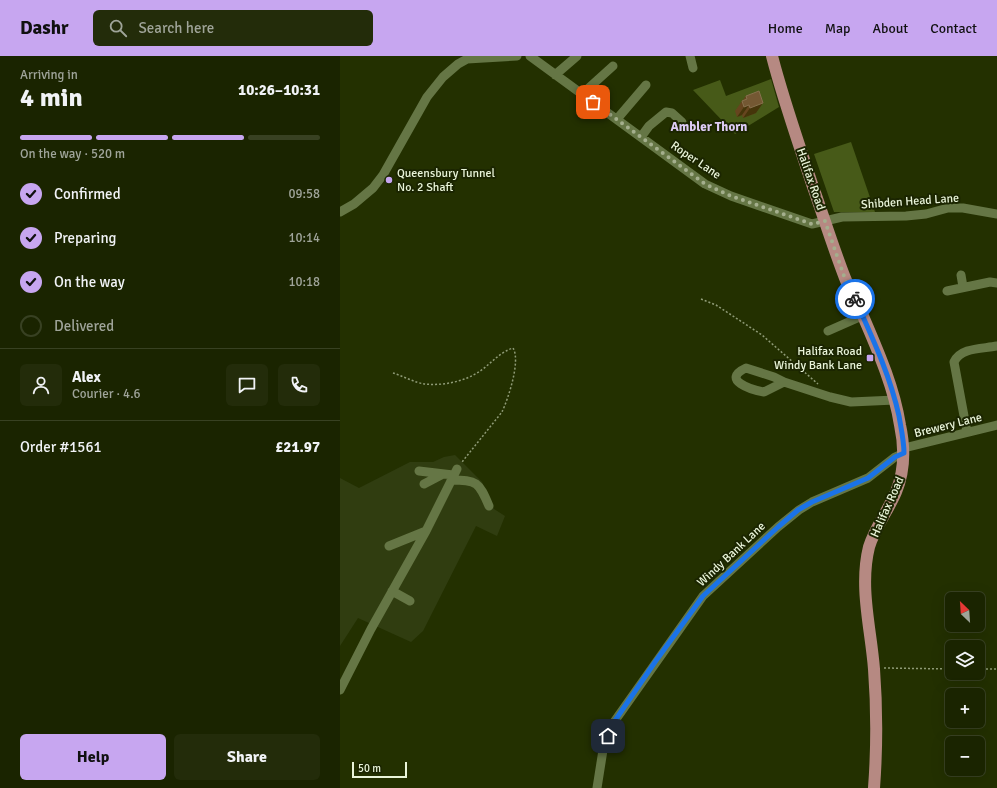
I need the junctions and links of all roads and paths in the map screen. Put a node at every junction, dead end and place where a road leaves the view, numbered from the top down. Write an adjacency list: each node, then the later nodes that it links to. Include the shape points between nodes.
1 (517, 56): 14 (street, via 473,57 448,72 427,97 373,188)
2 (531, 56): 8 (street, Roper Lane)
3 (577, 56): 8 (street)
4 (690, 56): 7 (street)
5 (772, 56): 16 (main road, Halifax Road)
6 (612, 66): 10 (street)
7 (693, 68)
8 (555, 75): 10 (street, Roper Lane)
9 (646, 86): 11 (street)
10 (582, 94): 11 (street, Roper Lane)
11 (617, 119): 13 (street, Roper Lane)
12 (682, 122): 13 (street, via 672,113 666,112 649,126)
13 (641, 137): 16 (street, Roper Lane, via 705,184 731,196 812,224)
14 (340, 212)
15 (997, 214): 16 (street, Shibden Head Lane, via 948,208 926,214 842,217)
16 (825, 221): 22 (main road, Halifax Road, via 845,279)
17 (961, 275): 19 (street)
18 (997, 283): 19 (street)
19 (964, 287): 20 (street)
20 (947, 290)
21 (702, 299): 27 (path, via 716,305 762,335)
22 (862, 316): 23 (street); 28 (main road, Halifax Road)
23 (828, 331)
24 (997, 346): 30 (street, via 963,352 954,362)
25 (393, 373): 34 (path, via 424,384 450,384 482,370 513,348 516,361 502,412)
26 (784, 382): 28 (street, via 851,402)
27 (819, 385)
28 (895, 400): 31 (main road, Halifax Road)
29 (997, 425): 30 (street, Brewery Lane)
30 (967, 432): 31 (street, Brewery Lane)
31 (904, 450): 41 (main road, Halifax Road, via 903,469 896,493 879,522 866,566 866,598); 46 (street, Windy Bank Lane, via 868,478 798,510 703,596 614,722 603,750)
32 (419, 471): 33 (street)
33 (443, 474): 34 (street); 35 (street)
34 (454, 474): 36 (street, via 480,487); 37 (street)
35 (424, 484)
36 (489, 506)
37 (426, 531): 38 (street); 39 (street)
38 (389, 546)
39 (392, 591): 40 (street); 45 (street)
40 (410, 601)
41 (874, 668): 42 (path); 47 (main road, Halifax Road, via 877,709)
42 (945, 669)
43 (985, 669): 44 (path)
44 (997, 669)
45 (340, 690)
46 (597, 788)
47 (874, 788)

